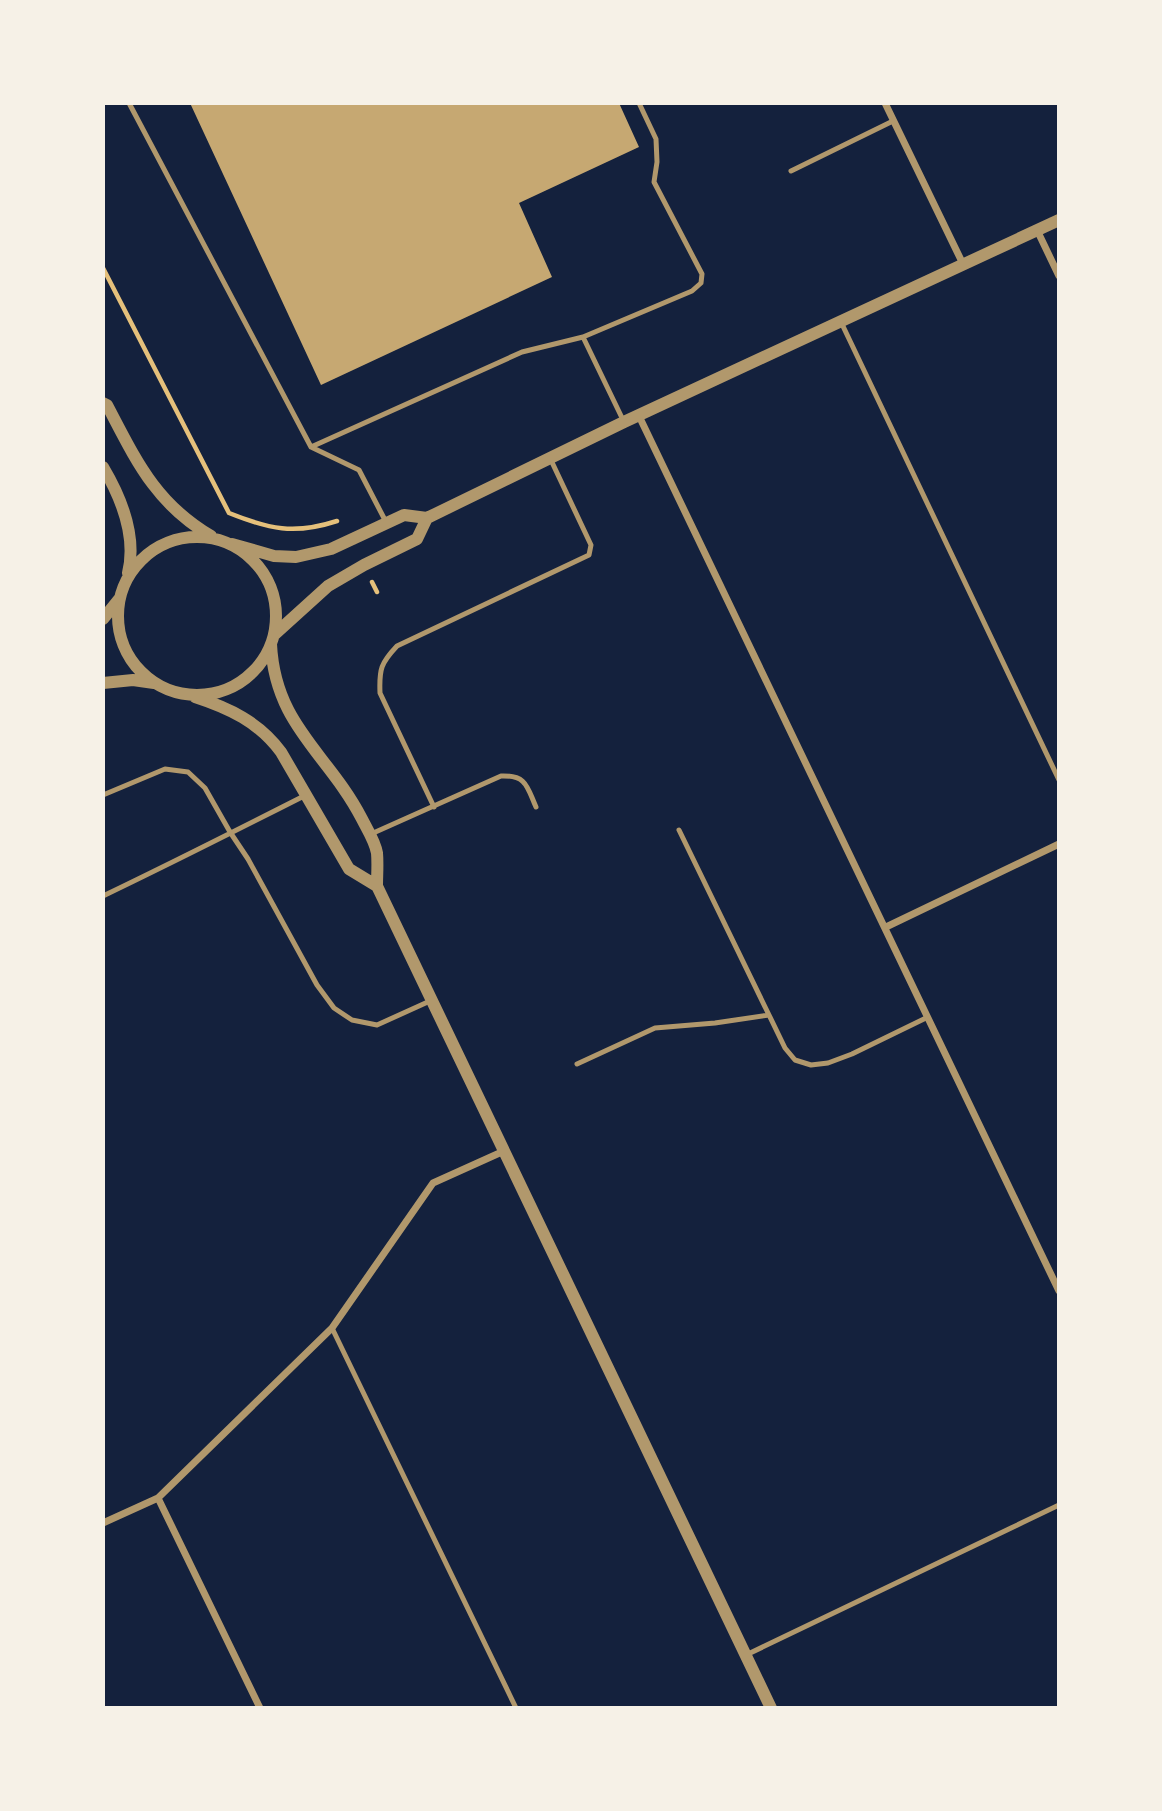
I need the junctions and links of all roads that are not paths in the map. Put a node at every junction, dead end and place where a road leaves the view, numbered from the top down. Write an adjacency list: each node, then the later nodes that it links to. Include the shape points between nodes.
1 (130, 103): 15 (lane)
2 (639, 103): 11 (lane, via 656,139 654,182 702,274 701,283)
3 (885, 103): 4 (street)
4 (894, 121): 5 (lane); 8 (street)
5 (791, 171)
6 (1059, 220): 7 (street)
7 (1037, 230): 8 (street); 9 (street)
8 (963, 264): 10 (street)
9 (1059, 275)
10 (841, 322): 13 (street); 27 (lane)
11 (583, 337): 14 (lane); 15 (lane, via 522,352)
12 (103, 403): 20 (street, via 166,502 186,520)
13 (639, 416): 14 (street); 38 (street)
14 (624, 422): 16 (street)
15 (311, 447): 19 (lane, via 359,470)
16 (550, 458): 18 (street); 30 (lane, via 591,545 589,555 397,646 383,661 380,693)
17 (103, 467): 21 (street, via 130,536 131,557)
18 (428, 518): 19 (street, via 404,515); 23 (street, via 417,539 328,586)
19 (387, 523): 20 (street, via 331,549 296,557 274,556)
20 (226, 542): 21 (street, via 185,538 162,545 135,567); 23 (street, via 248,555 267,578 276,605)
21 (121, 593): 22 (street); 25 (street, via 119,629 125,649 144,674)
22 (103, 619)
23 (273, 639): 26 (street, via 256,669 233,686 214,693); 34 (street, via 279,689 291,717 349,795)
24 (103, 683): 25 (street, via 142,680)
25 (161, 686): 26 (street)
26 (185, 694): 29 (street, via 228,709 261,729 281,752)
27 (1059, 780)
28 (103, 795): 33 (lane, via 165,769 188,772 205,788)
29 (306, 795): 33 (lane); 36 (street, via 349,869)
30 (433, 807): 31 (lane, via 501,776 514,775 524,780); 34 (lane)
31 (536, 807)
32 (679, 830): 40 (lane)
33 (230, 832): 37 (lane, via 212,845); 39 (lane, via 334,1009 352,1020 377,1025)
34 (370, 834): 36 (street, via 377,852)
35 (1059, 844): 38 (street)
36 (377, 886): 39 (street)
37 (103, 895)
38 (886, 927): 41 (street)
39 (433, 1000): 43 (street)
40 (769, 1014): 41 (lane, via 795,1060 811,1065 852,1054); 42 (lane, via 655,1028)
41 (928, 1017): 44 (street)
42 (577, 1064)
43 (504, 1151): 45 (street, via 433,1183); 49 (street)
44 (1059, 1292)
45 (332, 1328): 46 (street); 51 (lane)
46 (158, 1498): 48 (street); 50 (street)
47 (1059, 1505): 49 (lane)
48 (103, 1523)
49 (746, 1655): 52 (street)
50 (260, 1708)
51 (516, 1708)
52 (771, 1708)

